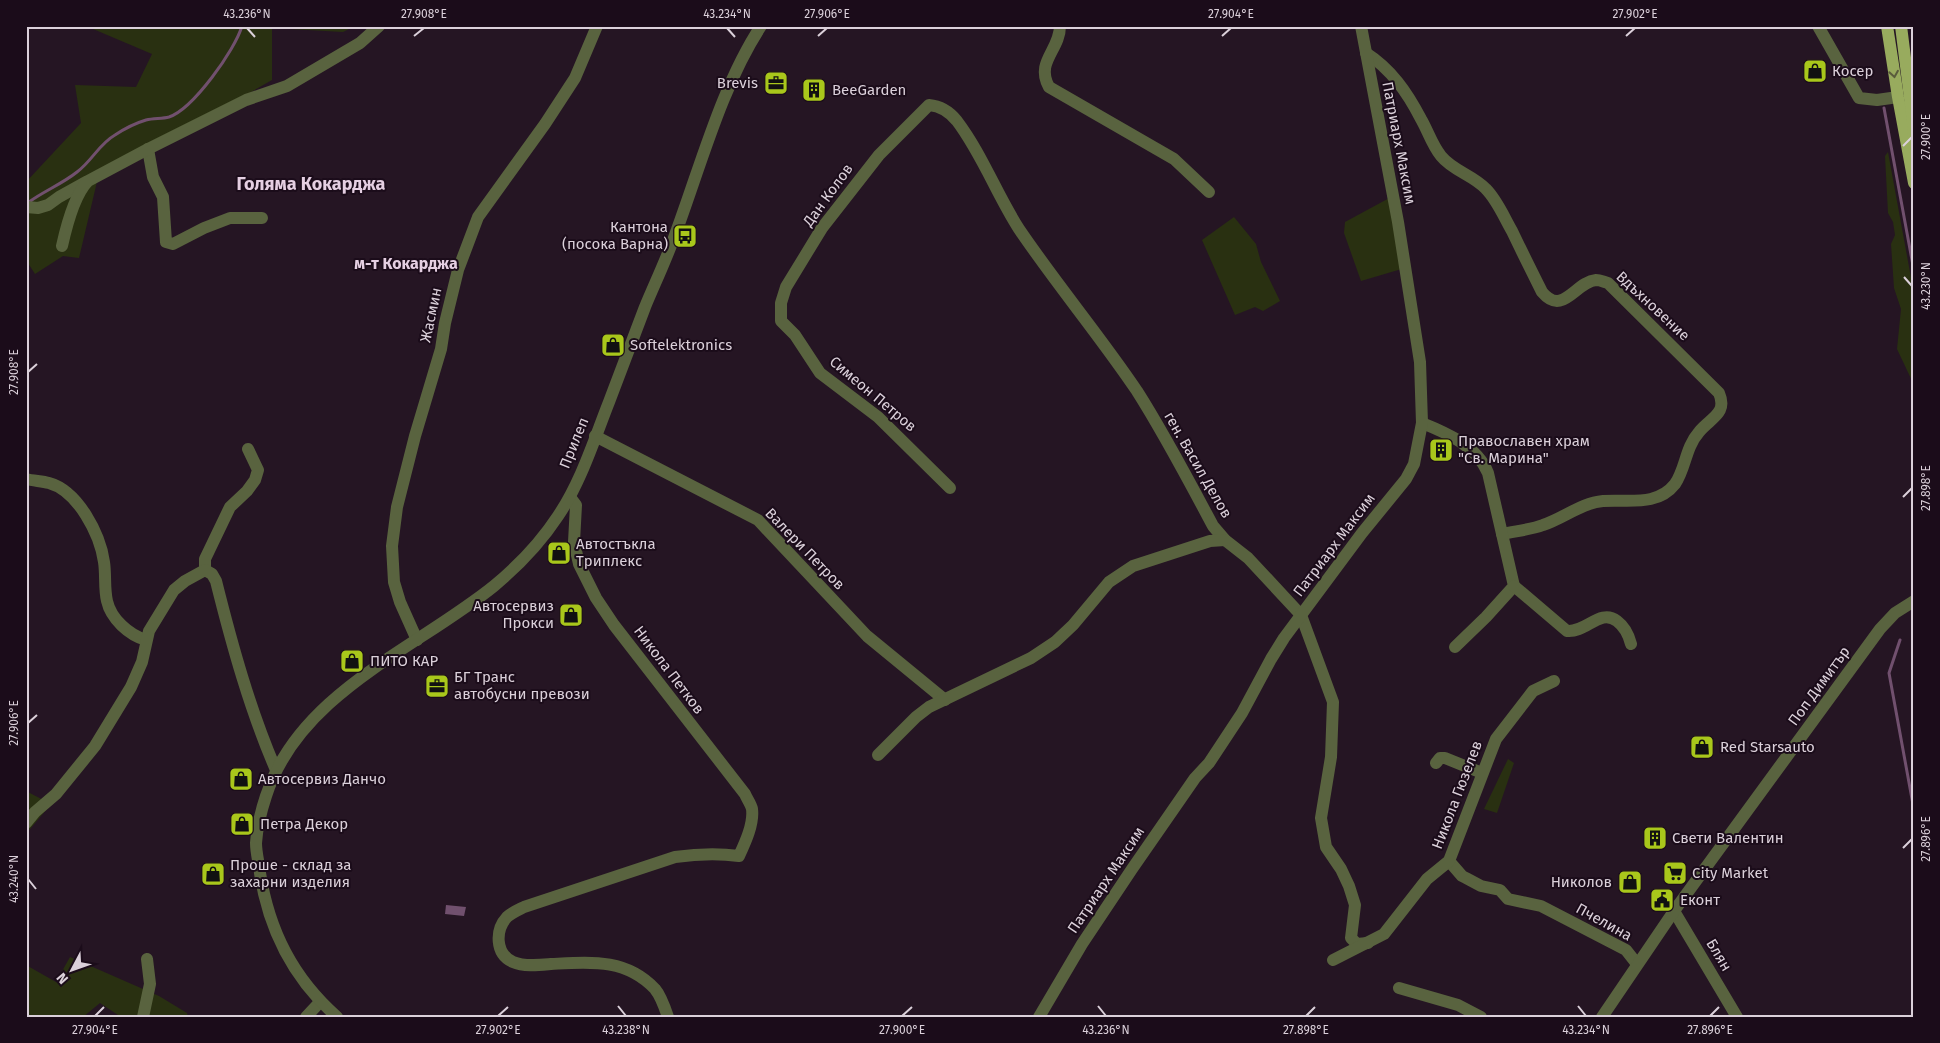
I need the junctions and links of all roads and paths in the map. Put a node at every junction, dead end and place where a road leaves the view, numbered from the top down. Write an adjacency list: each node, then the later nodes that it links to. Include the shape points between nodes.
1 (380, 26): 12 (street, via 360,43 287,86 246,100)
2 (597, 26): 34 (street, Жасмин, via 575,78 478,217 458,270 444,323 441,349 397,507 392,546 394,582)
3 (761, 26): 22 (street, Прилеп, via 732,80 674,240)
4 (1060, 26): 16 (street, via 1060,34 1044,69 1049,87 1174,159)
5 (1361, 26): 9 (street, Патриарх Максим)
6 (1818, 26): 10 (street, via 1860,98)
7 (1887, 26): 10 (main road, one-way to 10)
8 (1901, 26): 13 (main road)
9 (1366, 53): 21 (street, Патриарх Максим, via 1420,362); 27 (street, Вдъхновение, via 1394,76 1441,156 1452,168 1475,179 1487,190 1547,298 1555,302 1587,283 1597,280 1608,283 1719,393 1723,402 1721,410 1690,443 1680,474 1665,492 1645,501 1602,501 1584,505 1542,526)
10 (1887, 99): 15 (main road)
11 (929, 105): 20 (street, Дан Колов, via 879,155 822,228 786,286 781,303); 28 (street, ген. Васил Делов, via 941,106 957,121 1011,216 1045,267 1138,392 1213,526)
12 (148, 149): 14 (street); 18 (street, via 153,177 163,197 166,242 173,244 230,218)
13 (1914, 153)
14 (88, 181): 17 (street, via 48,205); 19 (street, via 82,187 66,224)
15 (1914, 183)
16 (1209, 192)
17 (32, 208)
18 (262, 218)
19 (62, 246)
20 (781, 321): 25 (street, Симеон Петров, via 820,373 878,417)
21 (1422, 423): 27 (street, via 1468,447 1483,461); 32 (street, Патриарх Максим, via 1414,464 1406,479)
22 (595, 436): 26 (street, Прилеп); 38 (street, Валери Петров, via 758,520 867,636)
23 (248, 449): 29 (street, via 258,470 251,485 230,507 205,559)
24 (26, 480): 33 (street, via 50,483 78,502 100,546 107,602 118,622 136,637)
25 (950, 488)
26 (570, 496): 34 (street, Прилеп, via 546,532 509,574); 55 (street, Никола Петков, via 576,505 574,542 587,583 614,624 745,794 752,808 739,856 718,853 674,857 524,907 508,916 501,926 498,940 501,952 513,962 533,965 595,962 625,967 656,990)
27 (1502, 534): 30 (street)
28 (1225, 540): 32 (street, ген. Васил Делов, via 1248,558); 38 (street, via 1133,566 1109,582 1055,642 1031,658)
29 (205, 570): 33 (street, via 174,590 148,631); 41 (street, via 216,581 266,747)
30 (1514, 586): 35 (street, via 1567,631 1574,632 1606,616 1619,622); 36 (street)
31 (1914, 601): 45 (street, Поп Димитър, via 1895,613 1880,629)
32 (1302, 615): 46 (street, ген. Васил Делов, via 1333,702 1331,757 1321,818 1326,847 1341,869 1355,905 1351,938 1357,944); 56 (street, Патриарх Максим, via 1270,659 1242,713 1209,763 1195,778 1082,944)
33 (146, 640): 43 (street, via 142,662 131,687 95,746 56,794)
34 (417, 640): 41 (street, Прилеп, via 326,706 298,735)
35 (1631, 644)
36 (1455, 647)
37 (1554, 681): 42 (street, Никола Гюзелев, via 1533,691 1496,739)
38 (945, 700): 39 (street, via 929,706)
39 (878, 755)
40 (1436, 763): 42 (street, via 1445,758)
41 (276, 770): 51 (street, Прилеп, via 266,796 256,844 262,882 282,948 301,980)
42 (1482, 773): 44 (street, Никола Гюзелев)
43 (26, 823)
44 (1449, 861): 46 (street, Никола Гюзелев, via 1427,879 1384,934); 49 (street, Пчелина, via 1462,876 1481,886 1500,890 1508,899 1541,906 1626,950)
45 (1674, 911): 49 (street, Поп Димитър); 59 (street, Блян)
46 (1368, 943): 48 (street, Никола Гюзелев)
47 (147, 959): 52 (street, via 150,984)
48 (1333, 960)
49 (1637, 964): 58 (street, Поп Димитър)
50 (1399, 988): 57 (street, via 1458,1004)
51 (320, 1002): 53 (street); 54 (street, Прилеп)
52 (143, 1017)
53 (306, 1017)
54 (336, 1017)
55 (668, 1017)
56 (1039, 1017)
57 (1481, 1017)
58 (1602, 1017)
59 (1737, 1017)

